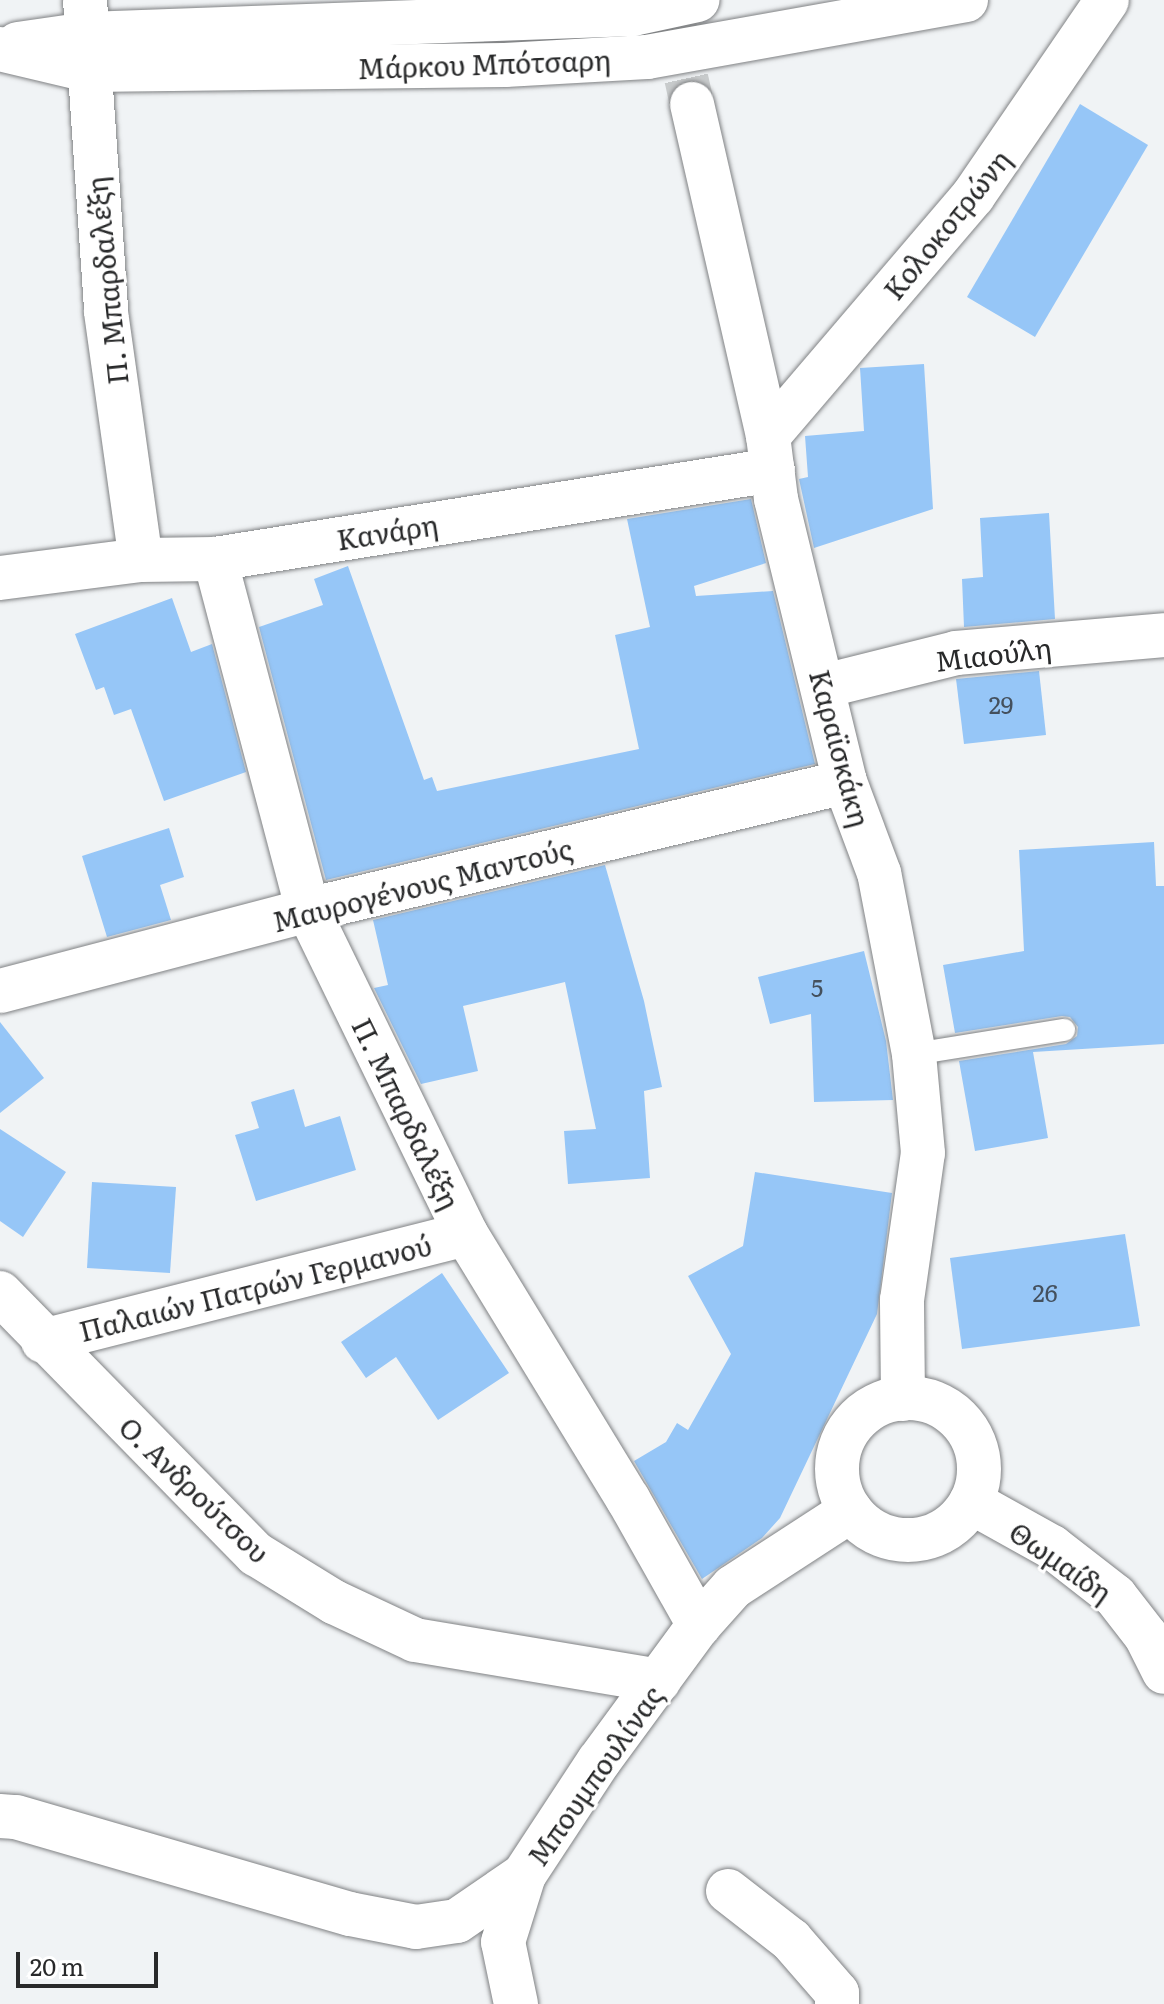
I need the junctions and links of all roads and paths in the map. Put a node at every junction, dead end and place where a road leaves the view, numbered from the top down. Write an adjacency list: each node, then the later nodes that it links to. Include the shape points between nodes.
1 (697, 0): 4 (street, Μάρκου Μπότσαρη, via 633,14)
2 (966, 0): 4 (street, Μάρκου Μπότσαρη, via 647,57 505,65)
3 (1107, 0): 7 (street, Κολοκοτρώνη, via 973,196)
4 (87, 35): 5 (street, Μάρκου Μπότσαρη); 9 (street, Π. Μπαρδαλέξη, via 106,312)
5 (0, 48)
6 (692, 104): 7 (street, Καραϊσκάκη)
7 (770, 453): 8 (street, Κανάρη); 12 (street, Καραϊσκάκη, via 776,499)
8 (215, 559): 9 (street, Κανάρη); 14 (street, Π. Μπαρδαλέξη)
9 (141, 560): 10 (street, Κανάρη)
10 (0, 578)
11 (1164, 635): 12 (street, Μιαούλη, via 956,653)
12 (824, 686): 13 (street, Καραϊσκάκη)
13 (845, 782): 14 (street, Μαυρογένους Μαντούς); 17 (street, Καραϊσκάκη, via 879,873)
14 (308, 910): 15 (street, Μαυρογένους Μαντούς); 18 (street, Π. Μπαρδαλέξη)
15 (0, 991)
16 (1064, 1030): 17 (lane)
17 (914, 1054): 21 (street, Καραϊσκάκη, via 923,1153 902,1300)
18 (466, 1234): 20 (street, Παλαιών Πατρών Γερμανού); 24 (street, Π. Μπαρδαλέξη)
19 (0, 1293): 20 (street, Ο. Ανδρούτσου)
20 (43, 1341): 26 (street, Ο. Ανδρούτσου, via 256,1554 334,1602 415,1640)
21 (903, 1399): 22 (street, via 932,1401 969,1431 979,1478); 23 (street, via 880,1403 859,1416 844,1436 837,1482)
22 (971, 1502): 23 (street, via 951,1526 929,1538 906,1541 867,1529); 25 (street, Θωμαίδη, via 1052,1547 1115,1596 1146,1636)
23 (850, 1511): 24 (street, Μπουμπουλίνας, via 733,1587)
24 (699, 1625): 26 (street, Μπουμπουλίνας)
25 (1164, 1672)
26 (659, 1681): 28 (street, Μπουμπουλίνας)
27 (5, 1812): 28 (street, Μπουμπουλίνας, via 350,1914 416,1927 457,1921)
28 (524, 1875): 30 (street, via 503,1942)
29 (728, 1891): 31 (street, via 791,1940 837,1993)
30 (516, 2004)
31 (837, 2004)

